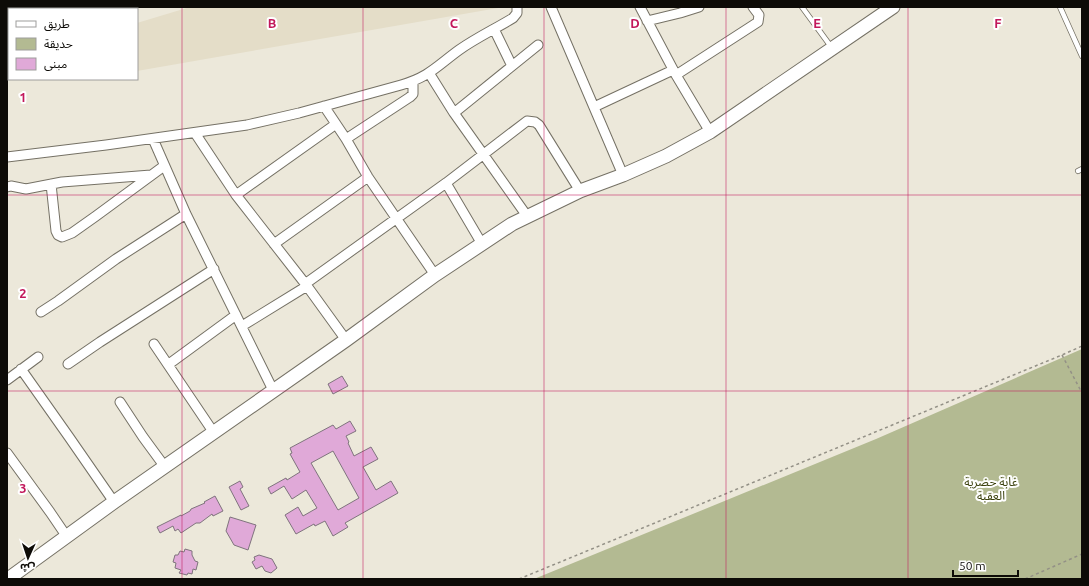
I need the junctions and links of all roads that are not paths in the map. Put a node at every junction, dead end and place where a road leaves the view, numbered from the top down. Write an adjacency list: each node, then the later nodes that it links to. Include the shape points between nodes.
1 (517, 7): 10 (street, via 516,16)
2 (551, 7): 19 (street)
3 (640, 7): 9 (street)
4 (699, 7): 9 (street)
5 (753, 7): 16 (street, via 759,15 758,22)
6 (802, 7): 12 (lane)
7 (893, 7): 12 (street)
8 (1060, 7): 13 (lane)
9 (648, 21): 16 (street)
10 (494, 29): 14 (street); 15 (street, via 459,50)
11 (538, 45): 14 (street)
12 (833, 49): 22 (street)
13 (1082, 56)
14 (512, 66): 20 (street)
15 (429, 73): 17 (street); 20 (street)
16 (674, 73): 19 (street); 22 (street)
17 (413, 81): 18 (street); 25 (street, via 413,94 410,97)
18 (324, 106): 21 (street); 23 (street, via 260,122)
19 (594, 107): 30 (street)
20 (454, 113): 26 (street)
21 (336, 124): 25 (street); 36 (street)
22 (710, 132): 30 (street, via 666,156)
23 (195, 133): 24 (street); 36 (street)
24 (153, 139): 27 (street); 28 (street)
25 (346, 139): 31 (street)
26 (484, 155): 32 (street); 35 (street, via 527,121 535,122); 38 (street)
27 (7, 157)
28 (164, 166): 29 (street); 37 (street)
29 (151, 175): 33 (street); 33 (street, via 96,216 62,237 56,231)
30 (623, 175): 35 (street)
31 (368, 177): 39 (street); 40 (street)
32 (446, 183): 39 (street); 41 (street)
33 (51, 184): 34 (street, via 26,189)
34 (7, 187)
35 (580, 191): 38 (street)
36 (236, 195): 40 (street)
37 (186, 214): 42 (street); 45 (street)
38 (527, 216): 41 (street)
39 (397, 218): 43 (street); 44 (street)
40 (274, 244): 44 (street)
41 (482, 244): 43 (street)
42 (214, 269): 46 (street); 51 (street)
43 (435, 275): 48 (street)
44 (306, 285): 47 (street); 48 (street)
45 (41, 312)
46 (236, 315): 47 (street); 52 (street)
47 (242, 326): 55 (street)
48 (346, 340): 55 (street)
49 (154, 344): 52 (street)
50 (38, 357): 53 (street)
51 (68, 364)
52 (169, 364): 57 (street)
53 (21, 369): 54 (street); 60 (street)
54 (7, 380)
55 (273, 390): 57 (street)
56 (120, 402): 59 (street)
57 (214, 433): 59 (street)
58 (7, 453): 61 (street)
59 (165, 467): 60 (street)
60 (114, 502): 61 (street)
61 (66, 537): 62 (street)
62 (8, 579)

